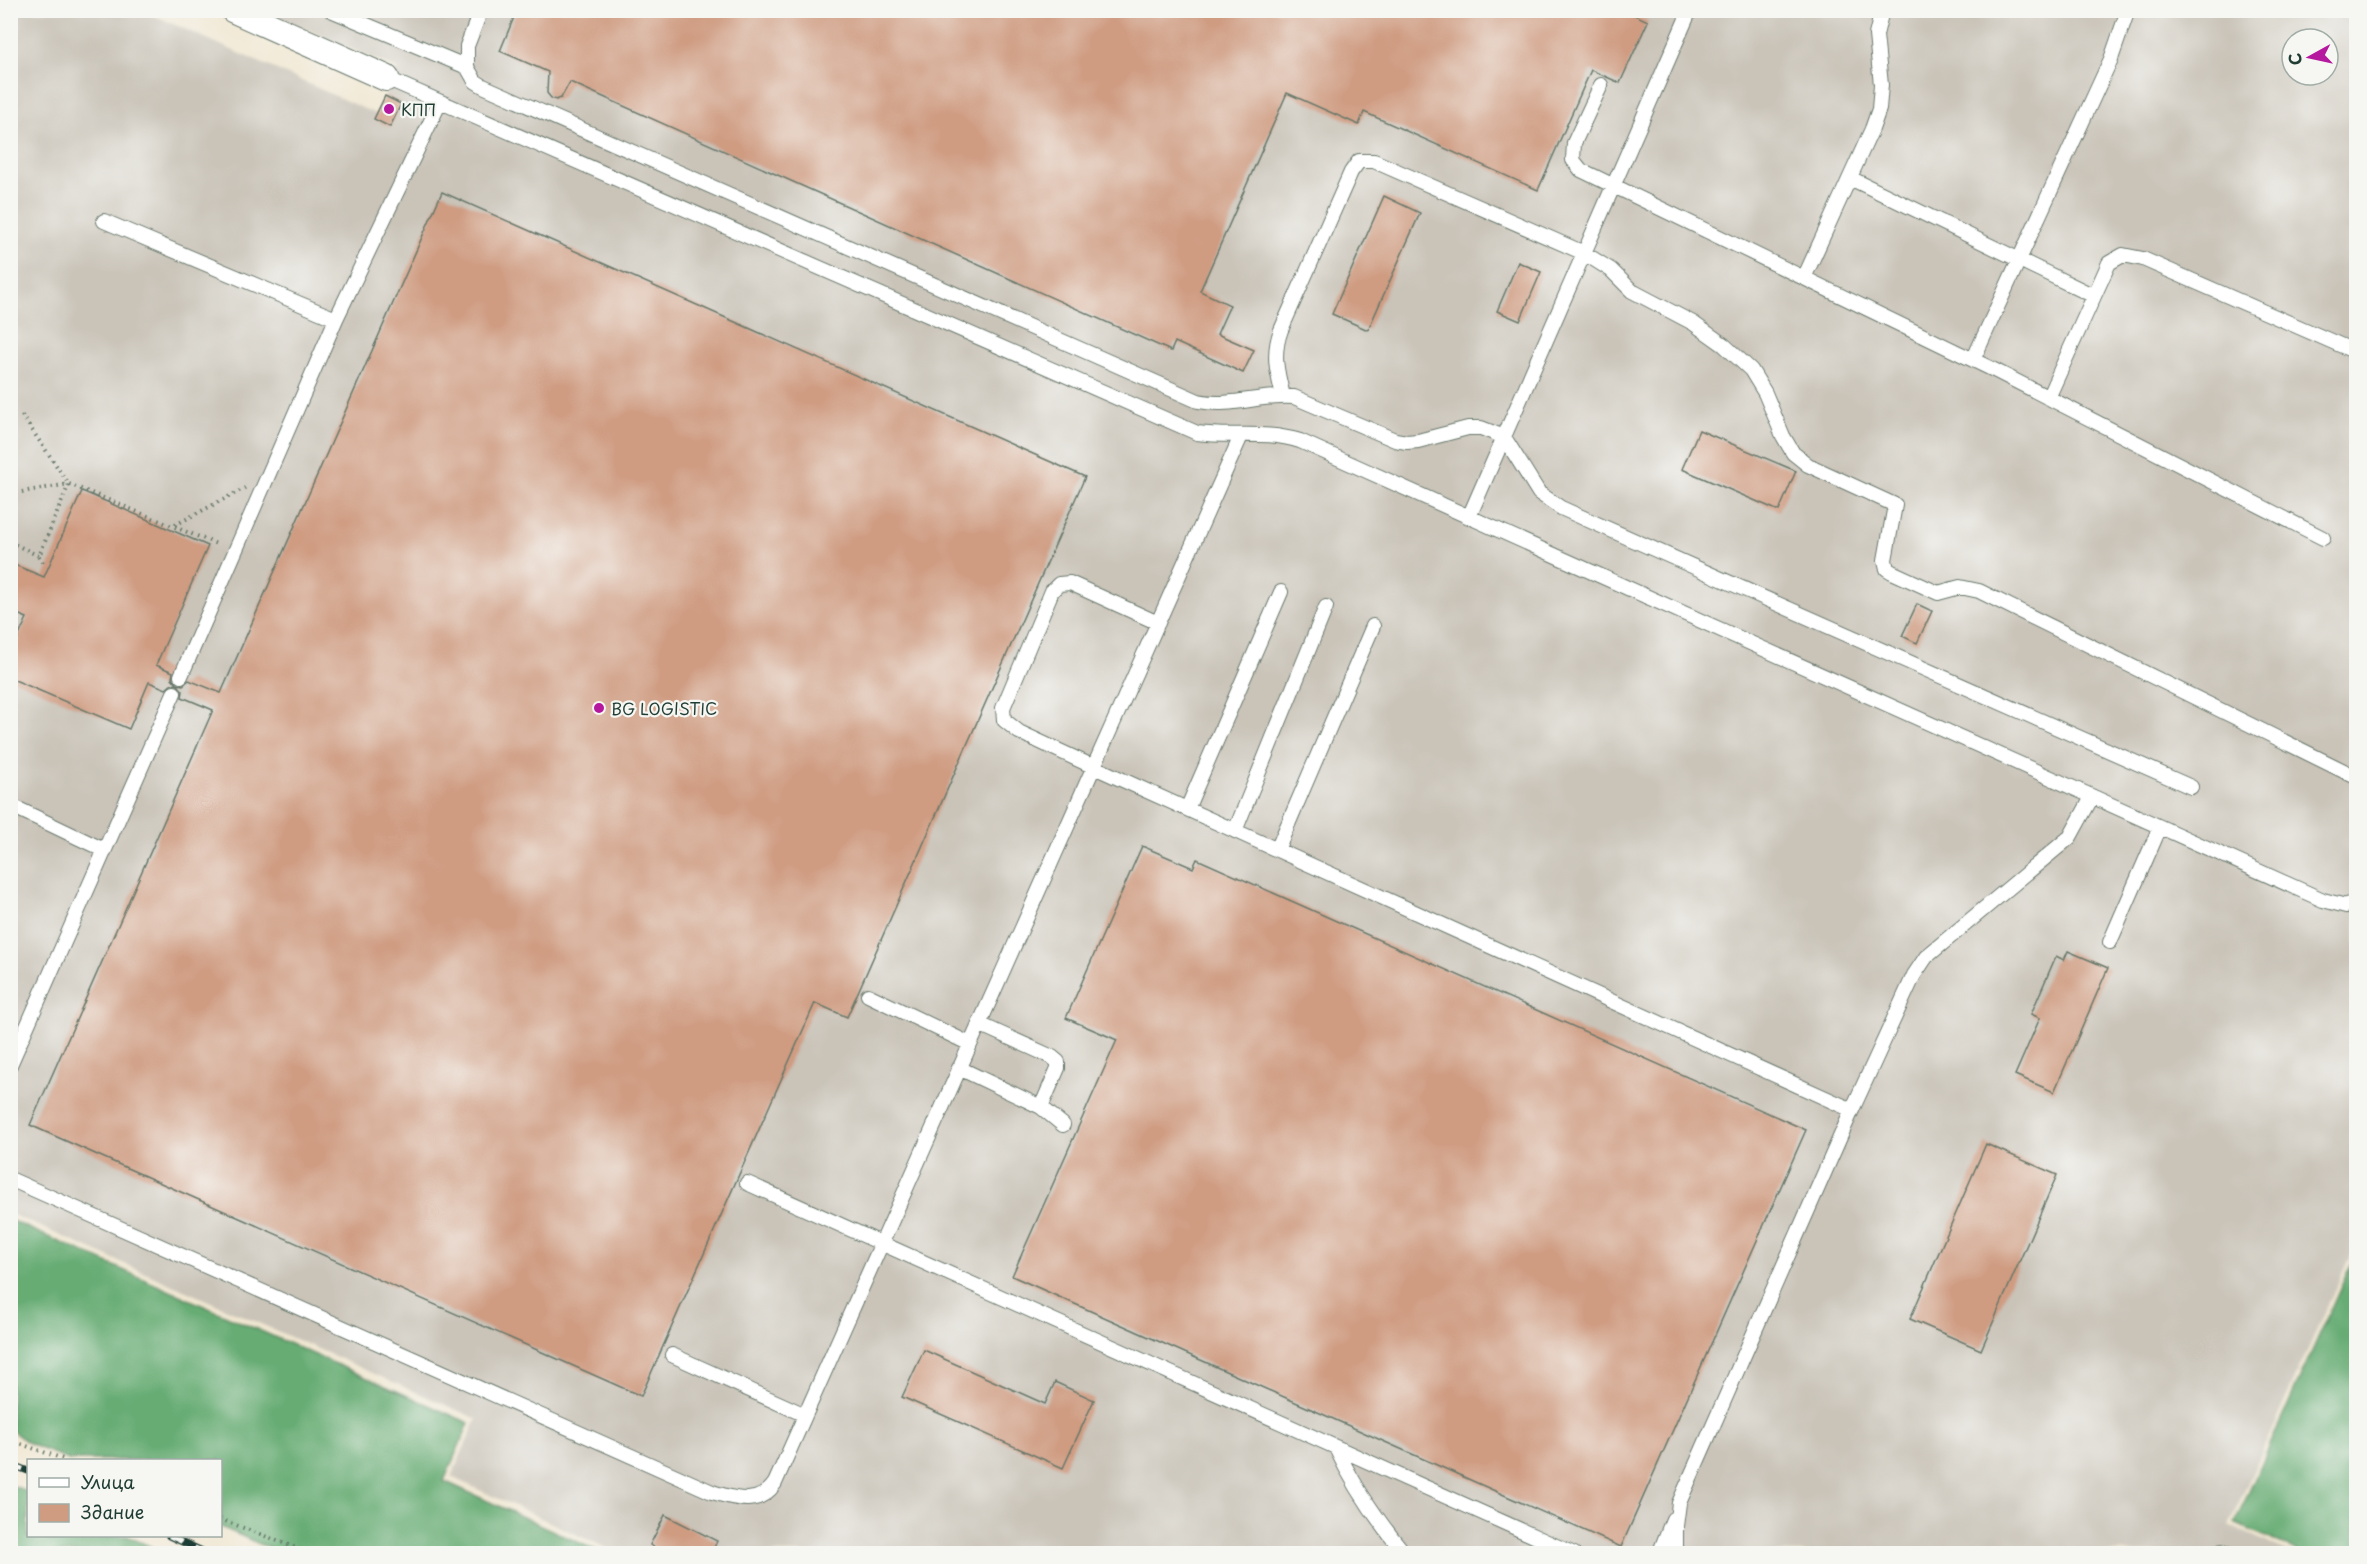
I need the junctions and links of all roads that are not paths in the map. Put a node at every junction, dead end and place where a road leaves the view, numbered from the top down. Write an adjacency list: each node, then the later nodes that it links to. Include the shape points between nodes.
1 (234, 10): 8 (street)
2 (331, 10): 7 (lane)
3 (481, 10): 7 (lane, via 467,46)
4 (1690, 10): 12 (lane)
5 (1882, 10): 11 (lane, via 1876,36 1879,109)
6 (2128, 10): 15 (lane, via 2111,59)
7 (467, 68): 21 (lane, via 483,86 1198,401 1228,404)
8 (386, 78): 10 (lane)
9 (1601, 85): 12 (lane, via 1574,143 1573,160 1581,170)
10 (440, 102): 18 (lane); 23 (lane, via 1197,433)
11 (1850, 178): 15 (lane); 16 (lane)
12 (1614, 185): 14 (lane); 16 (lane)
13 (104, 221): 18 (lane)
14 (1584, 253): 21 (lane, via 1374,161 1359,161 1275,344); 24 (lane); 34 (lane, via 1611,270 1632,291 1693,323 1751,370 1792,453 1808,465 1895,505 1885,560 1892,572 1938,593 1960,587 1979,591)
15 (2020, 260): 17 (lane); 20 (lane)
16 (1804, 278): 20 (lane)
17 (2094, 296): 19 (lane, via 2109,263 2123,255 2143,259); 22 (lane)
18 (336, 319): 31 (lane)
19 (2356, 352)
20 (1973, 360): 22 (lane)
21 (1283, 396): 24 (lane, via 1305,399 1395,440 1407,442 1475,427)
22 (2048, 398): 26 (lane)
23 (1241, 436): 25 (lane, via 1281,435 1300,441); 29 (lane)
24 (1504, 437): 25 (lane); 35 (lane, via 1539,493 1561,508)
25 (1469, 517): 36 (lane)
26 (2323, 538)
27 (1281, 591): 38 (lane)
28 (1326, 607): 40 (lane)
29 (1158, 622): 33 (lane); 33 (lane, via 1070,584 1059,584 1052,591 1002,715 1019,732)
30 (1373, 626): 42 (lane)
31 (181, 676)
32 (174, 693): 41 (lane)
33 (1094, 767): 38 (lane); 46 (lane)
34 (2356, 777)
35 (2191, 787)
36 (2092, 797): 39 (lane); 51 (lane, via 2070,837 1926,957)
37 (10, 805): 41 (lane)
38 (1187, 809): 40 (lane)
39 (2160, 827): 43 (lane, via 2335,905 2346,906); 44 (lane)
40 (1235, 831): 42 (lane)
41 (104, 850): 48 (lane)
42 (1277, 850): 51 (lane)
43 (2356, 901)
44 (2110, 942)
45 (868, 995): 47 (lane)
46 (979, 1024): 47 (lane); 50 (lane, via 1058,1062)
47 (970, 1044): 49 (lane)
48 (10, 1065)
49 (959, 1068): 50 (lane); 55 (lane)
50 (1041, 1107): 52 (lane)
51 (1852, 1110): 59 (lane)
52 (1063, 1125)
53 (10, 1179): 57 (lane, via 731,1498 753,1499 769,1492)
54 (747, 1183): 55 (lane)
55 (881, 1245): 57 (lane); 58 (lane)
56 (672, 1355): 57 (lane)
57 (805, 1415)
58 (1336, 1448): 60 (lane); 61 (lane, via 1355,1486)
59 (1679, 1503): 62 (lane); 63 (lane)
60 (1565, 1552)
61 (1405, 1554)
62 (1659, 1554)
63 (1676, 1554)
64 (2221, 1554): 65 (lane)
65 (2227, 1554)

